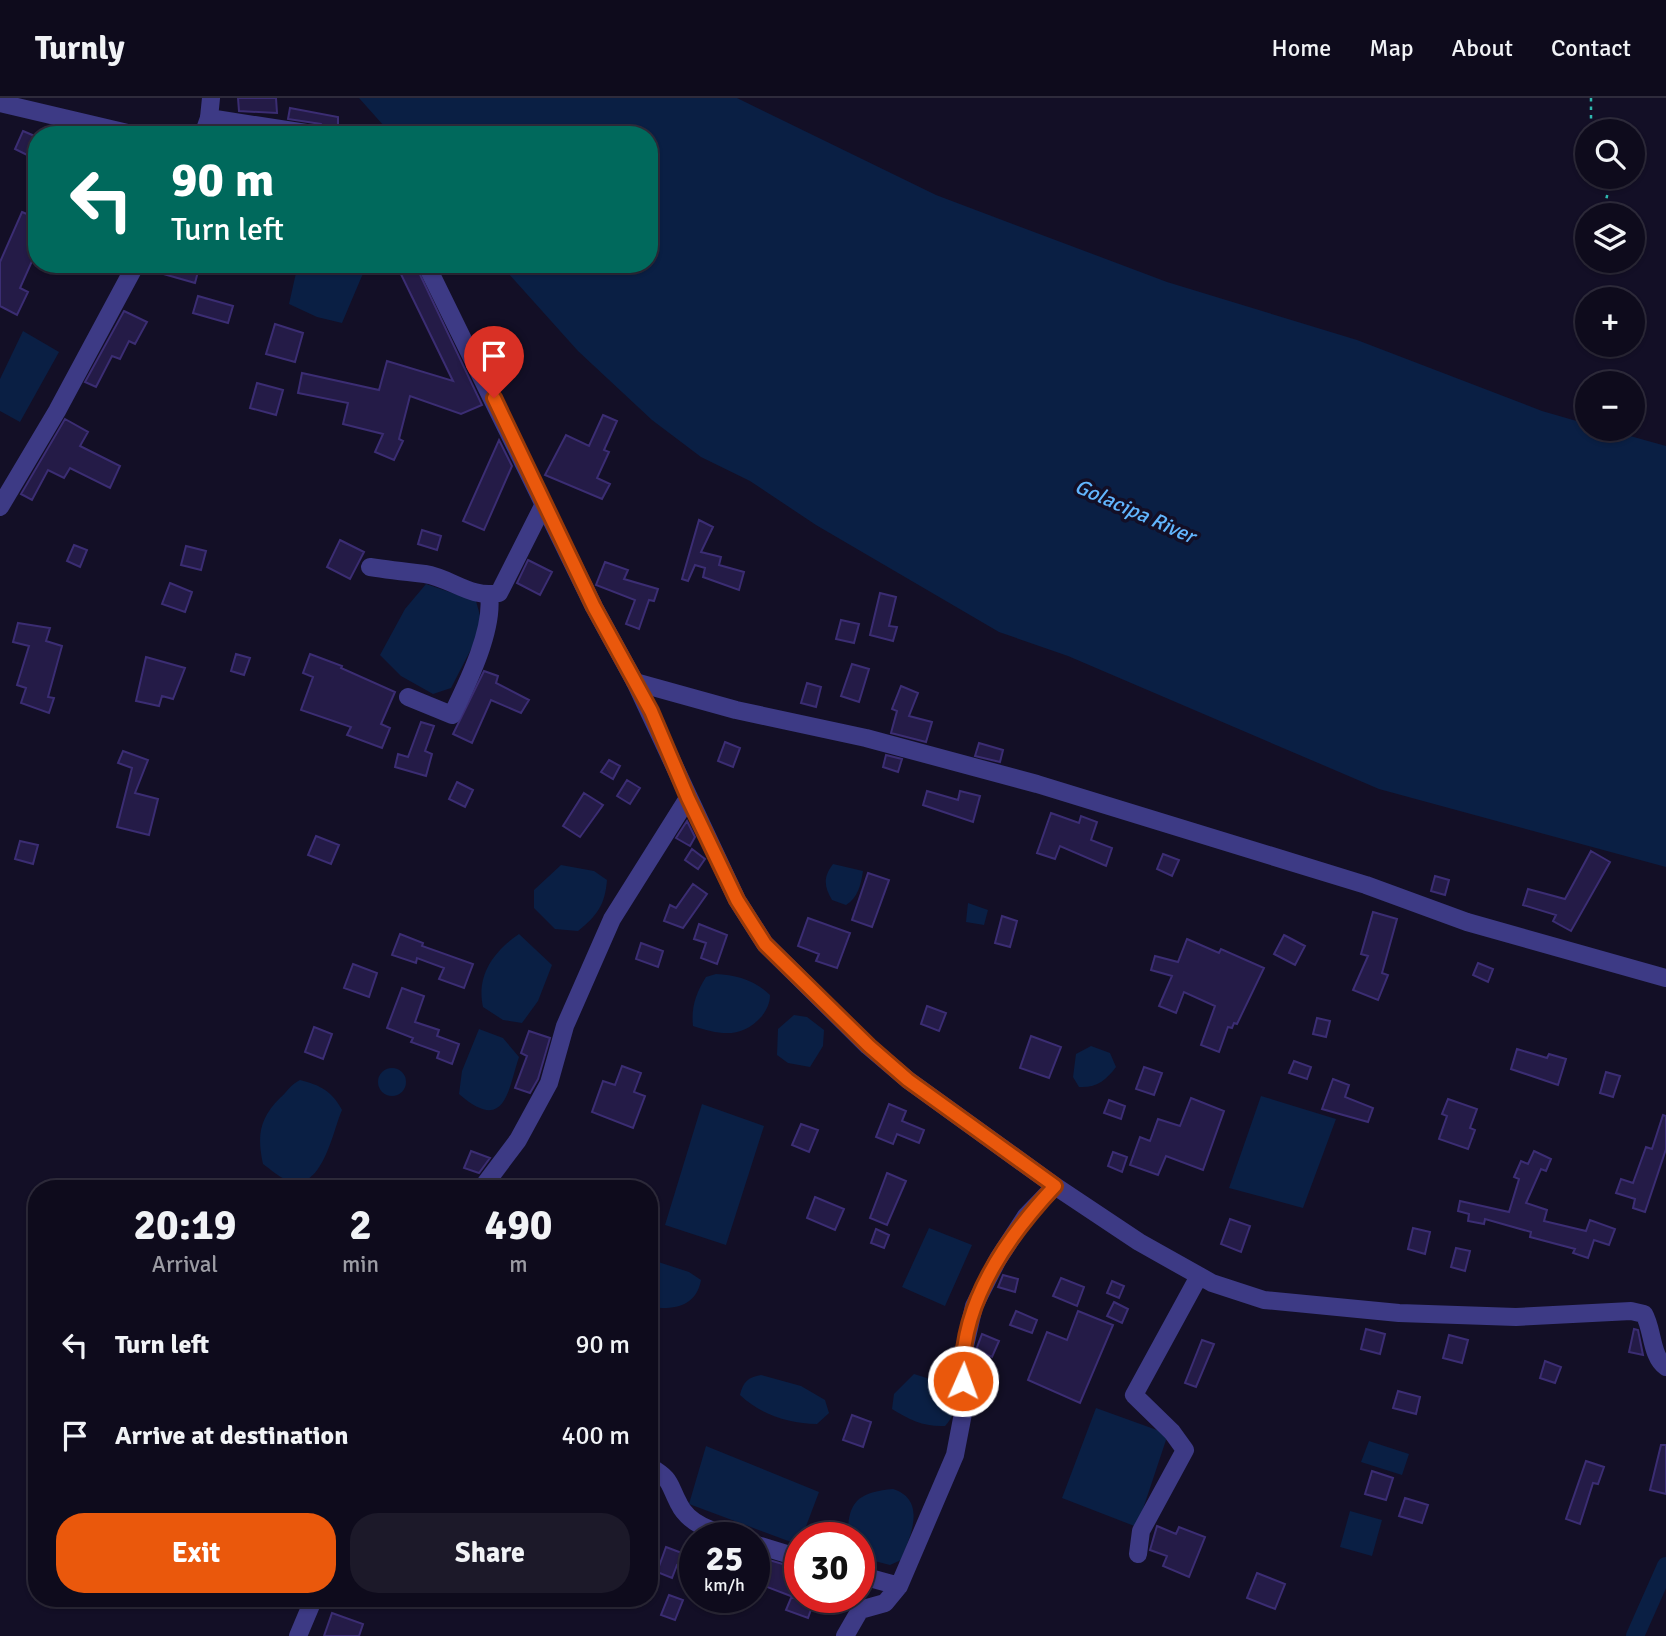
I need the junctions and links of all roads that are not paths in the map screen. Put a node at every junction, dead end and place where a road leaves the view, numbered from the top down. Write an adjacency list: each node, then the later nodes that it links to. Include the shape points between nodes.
1 (211, 98): 4 (street)
2 (0, 103): 3 (street)
3 (98, 126)
4 (206, 126)
5 (131, 273): 8 (street)
6 (430, 273): 7 (street)
7 (544, 504): 10 (street, via 507,582 499,593); 11 (street)
8 (0, 507)
9 (370, 567): 10 (street, via 427,574)
10 (489, 595): 12 (street, via 491,607 480,649 452,715)
11 (635, 682): 13 (street); 14 (street, via 1037,784 1366,885 1467,922)
12 (408, 697)
13 (688, 798): 15 (street, via 612,919 565,1026 549,1083 518,1140); 16 (street, via 737,900 765,944 908,1080)
14 (1666, 978)
15 (488, 1180)
16 (1055, 1186): 17 (street); 23 (street, via 1026,1216 974,1306 961,1359 964,1403 955,1455)
17 (1199, 1276): 18 (street, via 1264,1300 1399,1313 1516,1317 1631,1311 1644,1314 1656,1354); 21 (street, via 1134,1395 1185,1450 1142,1531)
18 (1666, 1367)
19 (658, 1472): 20 (street, via 670,1479 680,1507)
20 (697, 1522)
21 (1138, 1554)
22 (875, 1579): 23 (street)
23 (899, 1586): 26 (street, via 885,1603 860,1610)
24 (310, 1607): 25 (street)
25 (298, 1636)
26 (845, 1636)

